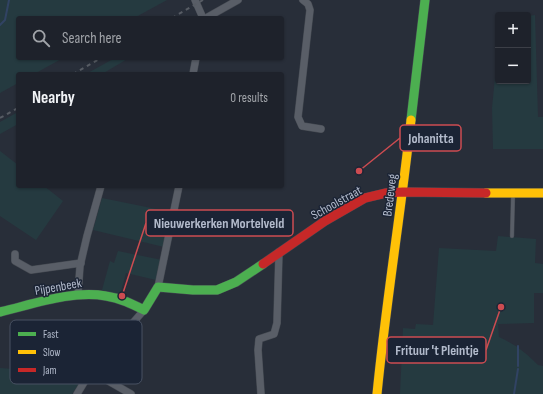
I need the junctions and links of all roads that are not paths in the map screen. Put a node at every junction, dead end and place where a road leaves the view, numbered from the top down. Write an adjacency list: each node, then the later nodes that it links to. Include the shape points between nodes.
1 (195, 0): 5 (street)
2 (238, 0): 6 (street)
3 (303, 0): 9 (street, via 310,10 298,117 302,126)
4 (424, 0): 12 (street, Bredeweg)
5 (204, 16)
6 (209, 16)
7 (196, 60): 8 (street)
8 (193, 72)
9 (322, 129)
10 (100, 188): 18 (street)
11 (179, 188): 19 (street)
12 (403, 192): 14 (street, Schoolstraat); 16 (street, Schoolstraat, via 365,198); 29 (street, Bredeweg)
13 (543, 193): 14 (street, Schoolstraat)
14 (513, 194): 15 (lane)
15 (512, 236)
16 (279, 252): 19 (street, Schoolstraat, via 236,282 217,290); 28 (street, via 277,323 274,334 259,339)
17 (15, 254): 18 (street, via 14,261 31,270)
18 (81, 263): 20 (street)
19 (158, 287): 21 (street)
20 (78, 294): 21 (street, Pijpenbeek, via 108,296); 22 (street, Pijpenbeek)
21 (144, 310): 23 (street)
22 (0, 312)
23 (135, 320)
24 (83, 384): 26 (street)
25 (114, 384): 27 (street)
26 (77, 394)
27 (131, 394)
28 (261, 394)
29 (377, 394)

